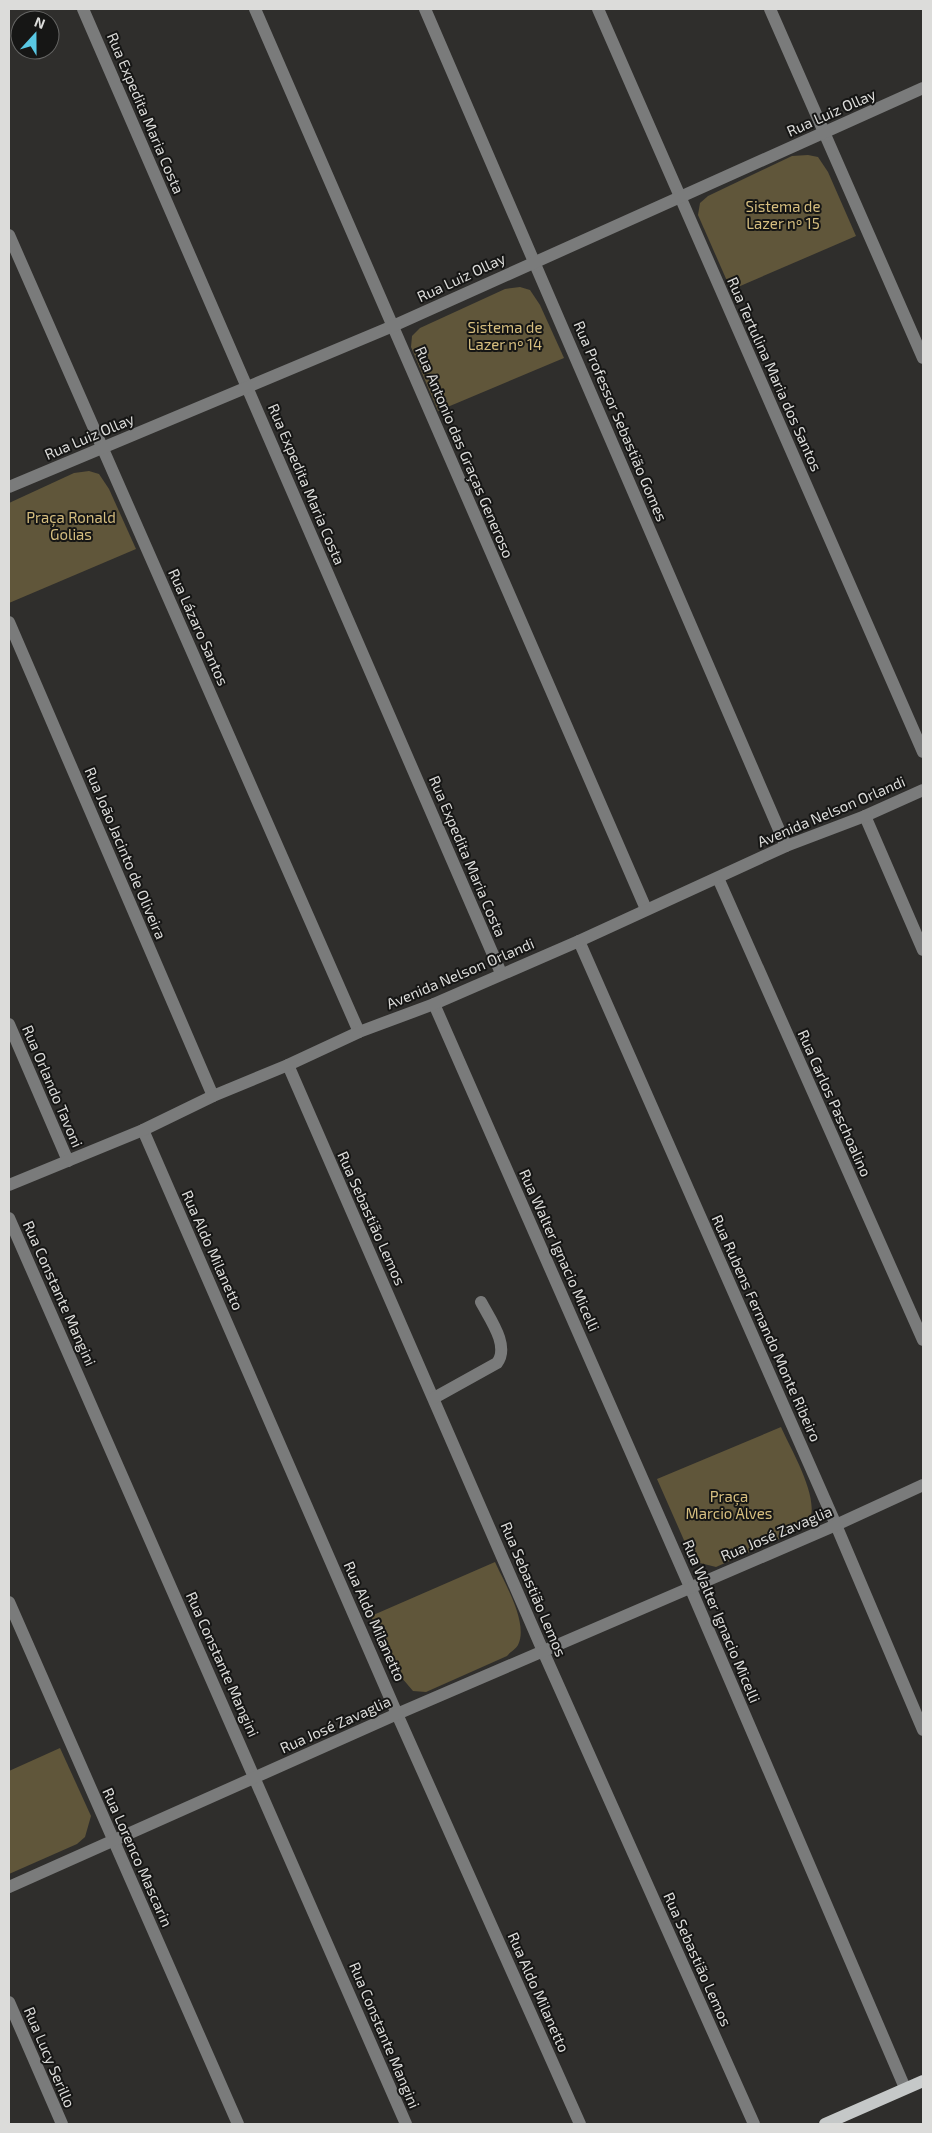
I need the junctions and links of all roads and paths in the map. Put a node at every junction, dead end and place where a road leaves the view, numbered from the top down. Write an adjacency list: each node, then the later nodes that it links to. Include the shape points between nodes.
1 (83, 9): 13 (street, Rua Expedita Maria Costa)
2 (255, 9): 11 (street, Rua Antonio das Graças Generoso)
3 (425, 9): 10 (street, Rua Professor Sebastião Gomes)
4 (598, 9): 8 (street, Rua Tertulina Maria dos Santos)
5 (770, 9): 7 (street)
6 (923, 88): 7 (street, Rua Luiz Ollay)
7 (825, 133): 8 (street, Rua Luiz Ollay); 12 (street)
8 (679, 196): 10 (street, Rua Luiz Ollay); 17 (street, Rua Tertulina Maria dos Santos)
9 (9, 235): 14 (street, Rua Lázaro Santos)
10 (535, 260): 11 (street, Rua Luiz Ollay); 20 (street, Rua Professor Sebastião Gomes)
11 (393, 326): 13 (street, Rua Luiz Ollay); 22 (street, Rua Antonio das Graças Generoso)
12 (923, 358)
13 (247, 387): 14 (street, Rua Luiz Ollay); 25 (street, Rua Expedita Maria Costa)
14 (103, 449): 15 (street, Rua Luiz Ollay); 28 (street, Rua Lázaro Santos)
15 (9, 487)
16 (9, 622): 30 (street, Rua João Jacinto de Oliveira)
17 (923, 752)
18 (923, 790): 19 (street, Avenida Nelson Orlandi)
19 (865, 816): 20 (street, Avenida Nelson Orlandi); 24 (street)
20 (786, 846): 21 (street, Avenida Nelson Orlandi)
21 (718, 878): 22 (street, Avenida Nelson Orlandi); 36 (street, Rua Carlos Paschoalino)
22 (646, 909): 23 (street, Avenida Nelson Orlandi)
23 (579, 941): 25 (street, Avenida Nelson Orlandi); 39 (street, Rua Rubens Fernando Monte Ribeiro)
24 (923, 950)
25 (501, 973): 26 (street, Avenida Nelson Orlandi)
26 (434, 1004): 28 (street, Avenida Nelson Orlandi); 40 (street, Rua Walter Ignacio Micelli)
27 (9, 1024): 32 (street, Rua Orlando Tavoni)
28 (359, 1032): 29 (street, Avenida Nelson Orlandi)
29 (288, 1065): 30 (street, Avenida Nelson Orlandi); 37 (street, Rua Sebastião Lemos)
30 (213, 1096): 31 (street, Avenida Nelson Orlandi)
31 (143, 1130): 32 (street, Avenida Nelson Orlandi); 43 (street, Rua Aldo Milanetto)
32 (68, 1161): 33 (street, Avenida Nelson Orlandi)
33 (9, 1185)
34 (9, 1218): 45 (street, Rua Constante Mangini)
35 (481, 1302): 37 (street, via 502,1347 502,1356 496,1363)
36 (923, 1340)
37 (434, 1398): 42 (street, Rua Sebastião Lemos)
38 (923, 1485): 39 (street, Rua José Zavaglia)
39 (836, 1525): 40 (street, Rua José Zavaglia); 44 (street, Rua Rubens Fernando Monte Ribeiro)
40 (690, 1587): 42 (street, Rua José Zavaglia); 50 (street, Rua Walter Ignacio Micelli)
41 (9, 1602): 46 (street, Rua Lorenco Mascarin)
42 (543, 1651): 43 (street, Rua José Zavaglia); 55 (street, Rua Sebastião Lemos)
43 (398, 1714): 45 (street, Rua José Zavaglia); 54 (street, Rua Aldo Milanetto)
44 (923, 1730)
45 (256, 1777): 46 (street, Rua José Zavaglia); 53 (street, Rua Constante Mangini)
46 (114, 1841): 47 (street, Rua José Zavaglia); 52 (street, Rua Lorenco Mascarin)
47 (9, 1887)
48 (9, 2002): 51 (street, Rua Lucy Serillo)
49 (923, 2080): 50 (main road)
50 (905, 2088): 56 (main road)
51 (62, 2124)
52 (238, 2124)
53 (406, 2124)
54 (580, 2124)
55 (754, 2124)
56 (824, 2124)

